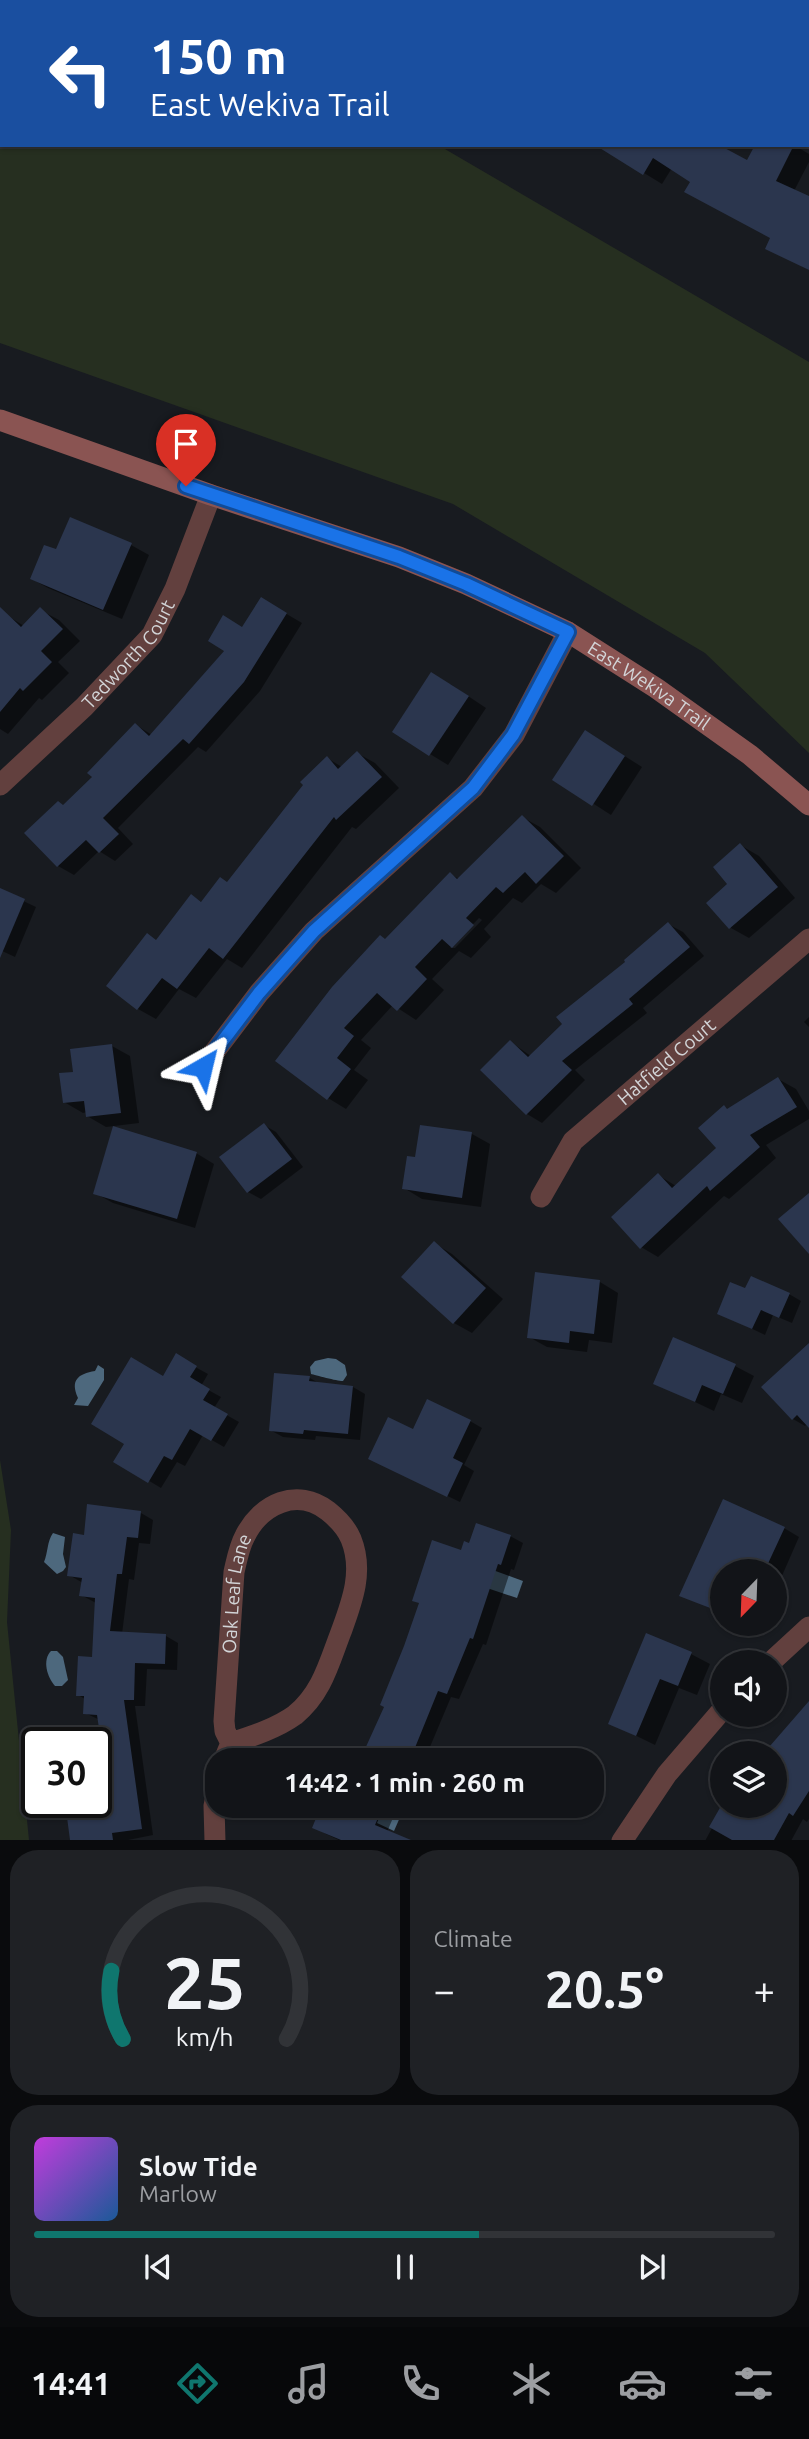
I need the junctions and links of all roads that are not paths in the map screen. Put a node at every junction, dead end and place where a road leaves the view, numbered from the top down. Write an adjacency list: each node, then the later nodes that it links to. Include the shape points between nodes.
1 (0, 421): 2 (street, East Wekiva Trail)
2 (211, 495): 3 (street, East Wekiva Trail, via 399,557); 4 (street, Tedworth Court, via 152,635)
3 (568, 632): 5 (street, East Wekiva Trail, via 750,755); 7 (street, via 513,735 473,788 314,931)
4 (0, 785)
5 (809, 805)
6 (809, 939): 8 (street, Hatfield Court, via 573,1141)
7 (203, 1067)
8 (541, 1197)
9 (809, 1627): 10 (street)
10 (784, 1650)
11 (710, 1724): 15 (street, via 667,1774)
12 (228, 1752): 12 (street, Oak Leaf Lane, via 224,1721 234,1572 246,1533 280,1501 317,1503 344,1526 352,1541 356,1560 352,1604 325,1677 307,1703)
13 (214, 1818): 14 (street)
14 (215, 1840)
15 (622, 1840)

